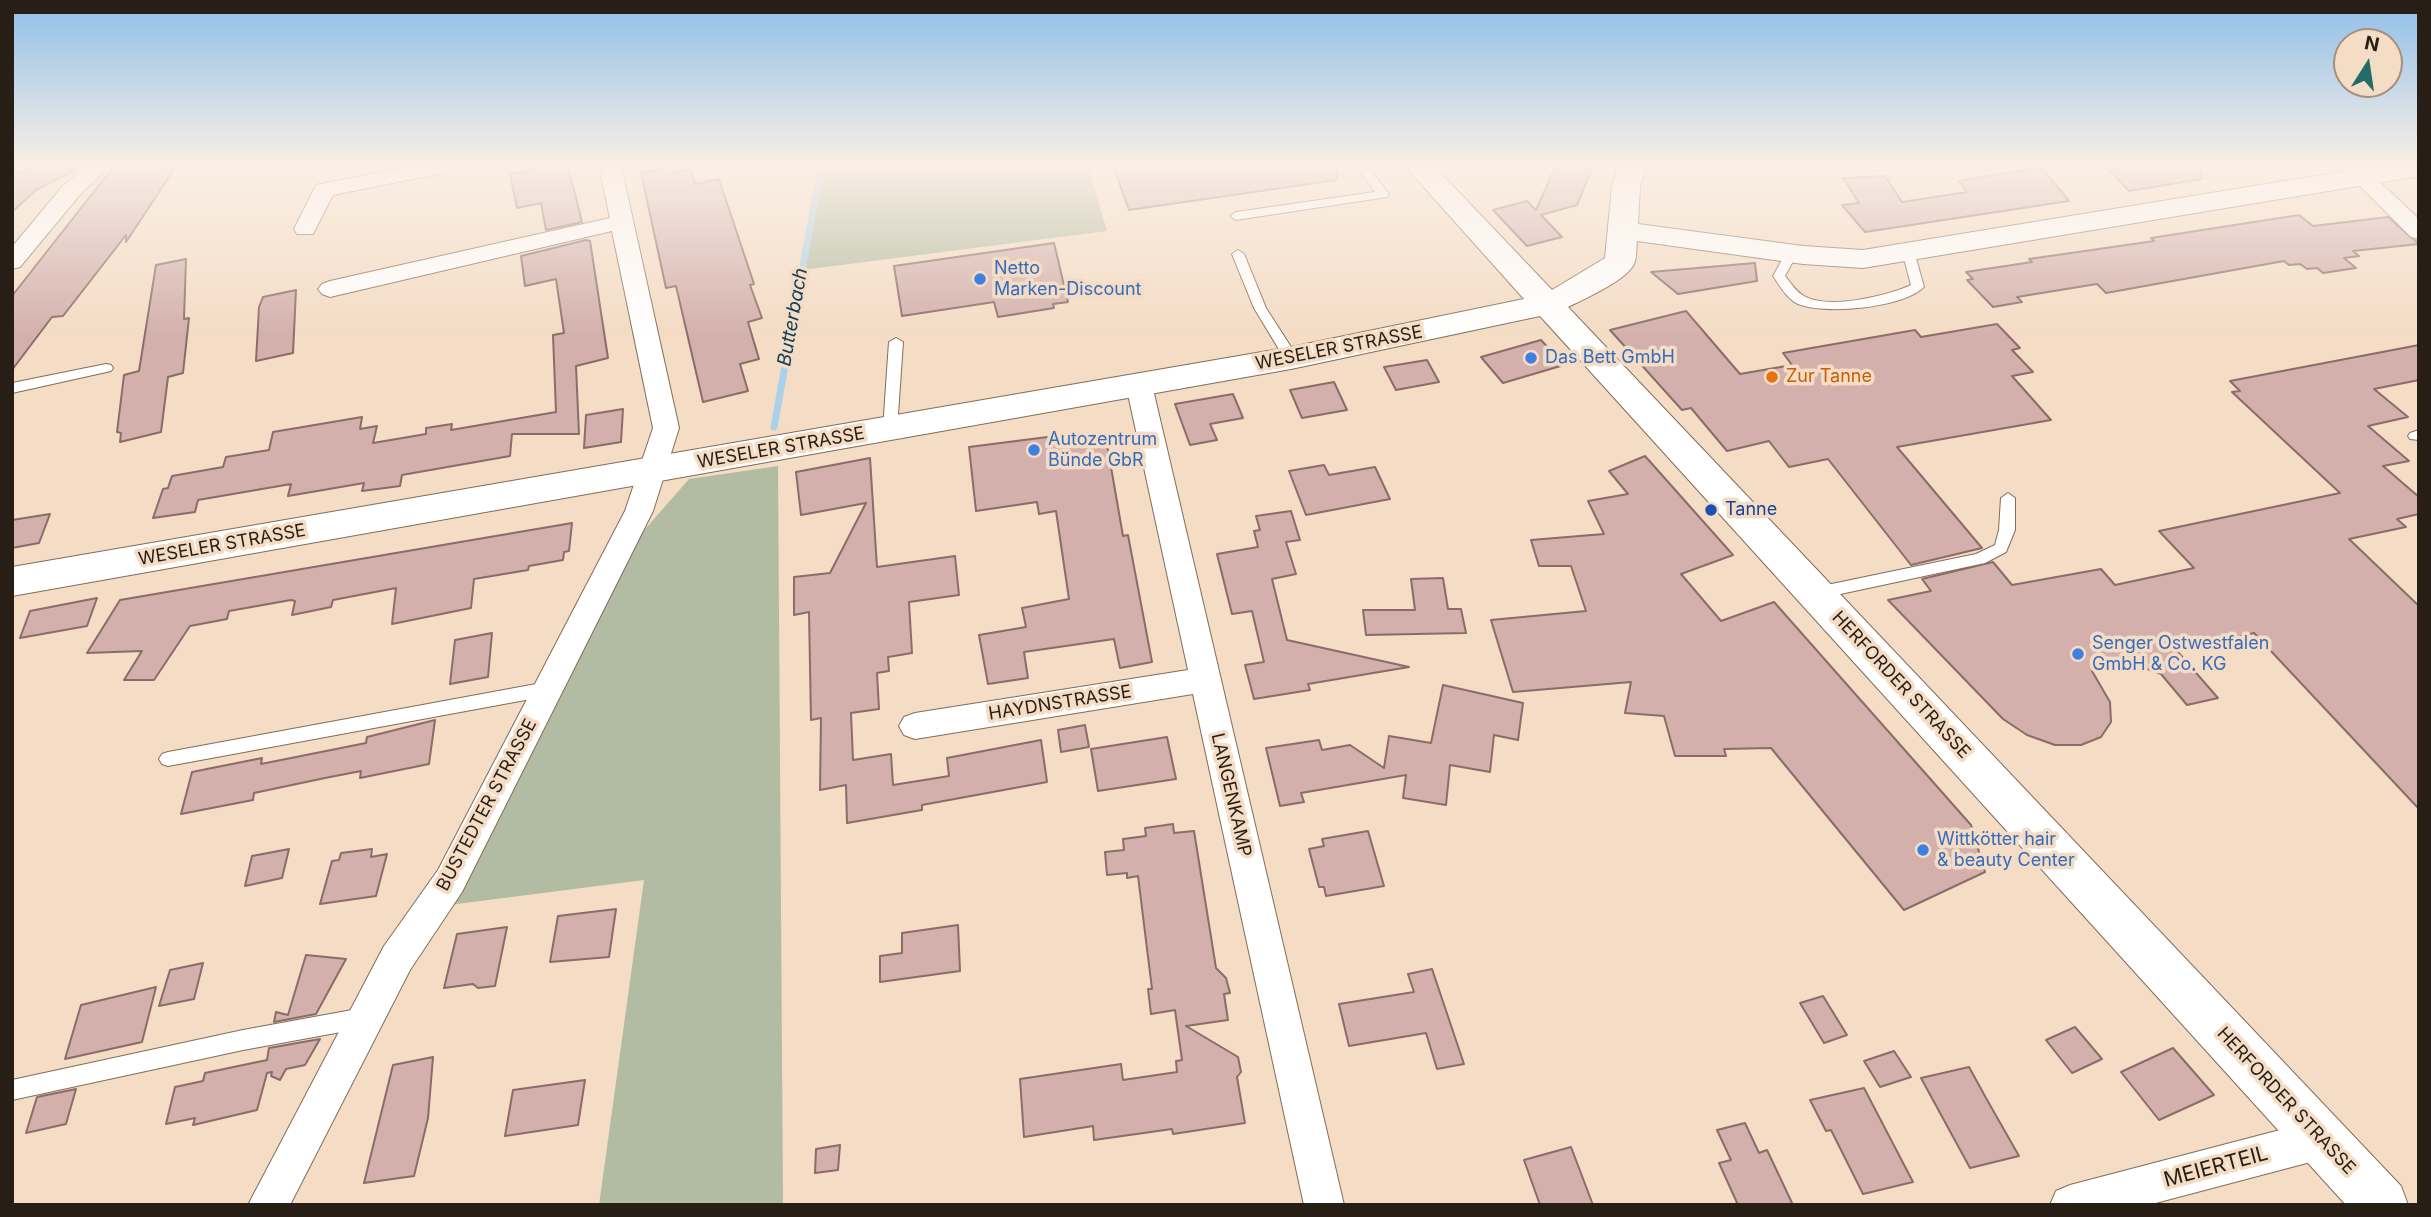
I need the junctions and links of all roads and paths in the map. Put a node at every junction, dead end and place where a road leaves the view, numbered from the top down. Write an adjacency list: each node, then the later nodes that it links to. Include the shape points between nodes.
1 (622, 222): 22 (street, BUSTEDTER STRASSE, via 666,428)
2 (44, 223): 13 (street)
3 (308, 223): 9 (street)
4 (619, 223): 14 (street)
5 (1472, 223): 15 (main road, HERFORDER STRASSE)
6 (1623, 223): 15 (main road, WESELER STRASSE, via 1619,262)
7 (1631, 223): 12 (main road)
8 (2064, 223): 10 (main road)
9 (305, 229)
10 (1908, 251): 12 (main road, via 1863,259); 12 (lane, via 1918,287 1905,295 1823,306 1801,300 1779,276)
11 (1238, 254): 17 (lane, via 1260,308)
12 (1791, 254)
13 (12, 262)
14 (330, 289)
15 (1548, 304): 17 (main road, WESELER STRASSE); 25 (main road, HERFORDER STRASSE)
16 (897, 342): 21 (lane)
17 (1291, 358): 19 (main road, WESELER STRASSE)
18 (106, 368): 20 (lane)
19 (1139, 385): 21 (main road, WESELER STRASSE); 26 (street, LANGENKAMP)
20 (12, 388)
21 (890, 429): 22 (main road, WESELER STRASSE)
22 (652, 471): 24 (main road, WESELER STRASSE); 27 (street, BUSTEDTER STRASSE, via 639,511)
23 (2008, 498): 25 (lane, via 2001,548 1980,559)
24 (12, 582)
25 (1817, 593): 32 (main road, HERFORDER STRASSE)
26 (1205, 680): 28 (street, HAYDNSTRASSE); 34 (street, LANGENKAMP)
27 (547, 689): 29 (lane); 30 (street, BUSTEDTER STRASSE, via 450,881)
28 (915, 726)
29 (168, 759)
30 (363, 1018): 31 (lane); 33 (street, BUSTEDTER STRASSE)
31 (12, 1090)
32 (2322, 1139): 35 (street, MEIERTEIL); 36 (main road, HERFORDER STRASSE)
33 (268, 1205)
34 (1324, 1205)
35 (2070, 1205)
36 (2382, 1205)

